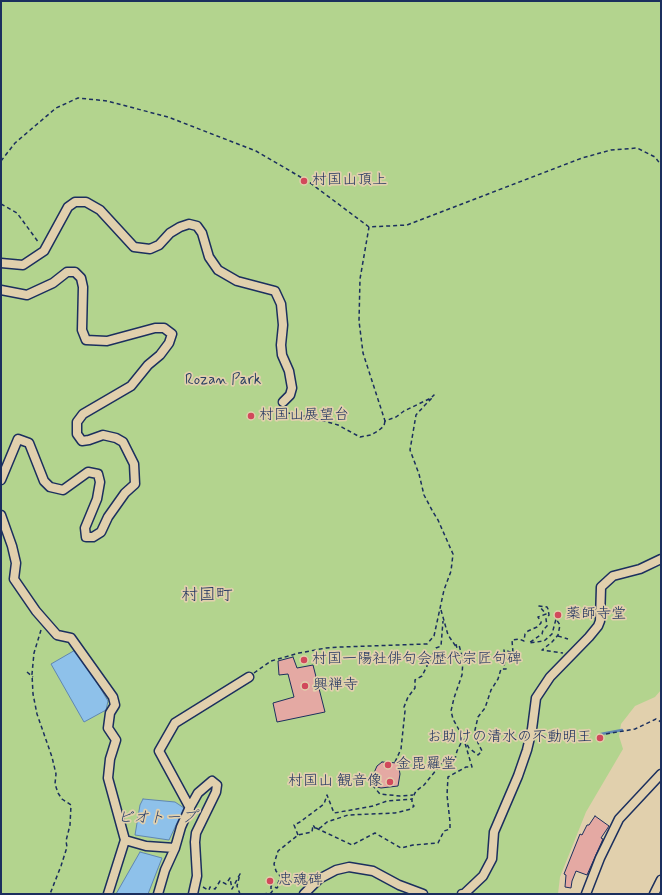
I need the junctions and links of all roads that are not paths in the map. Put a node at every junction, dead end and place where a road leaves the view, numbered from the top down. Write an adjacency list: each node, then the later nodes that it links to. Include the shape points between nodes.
1 (1, 263): 3 (street, via 24,265 44,251 68,207 75,202 86,202 100,210 134,247 150,249 159,245 180,227 189,224 197,226 202,233 209,257 218,270 242,283 275,291 281,304 282,355 289,371 292,388 290,395)
2 (1, 290): 4 (street, via 27,295 53,283 67,272 75,272 81,278 83,287 82,330 86,340 107,341 155,328 164,328 172,334 160,355 131,386 83,414 77,422 77,434 82,441 103,434 116,438 123,442 134,464 135,484 108,517 101,532 94,537 86,537 85,528 97,499 100,482 98,474 88,472 63,490 50,487 44,481 29,443 18,439)
3 (283, 402)
4 (1, 480)
5 (1, 515): 10 (street, via 16,564 14,579 36,611 57,635 71,638 113,697 115,705 110,713 108,728 116,740 108,778)
6 (661, 559): 18 (street, via 613,576 601,586 598,626 550,677 536,698 527,750 494,832 492,859 483,876)
7 (249, 677): 9 (street, via 176,724 159,751)
8 (661, 774): 19 (street, via 619,819)
9 (190, 808): 11 (street); 15 (street, via 198,793 212,781 217,785 196,833 197,865)
10 (125, 840): 11 (street, via 146,846); 13 (street)
11 (175, 848): 14 (street)
12 (661, 880): 20 (street)
13 (108, 894)
14 (158, 894)
15 (193, 894)
16 (304, 894): 17 (street, via 319,879 336,870 349,867 373,871)
17 (423, 894)
18 (462, 894)
19 (586, 894)
20 (654, 894)

